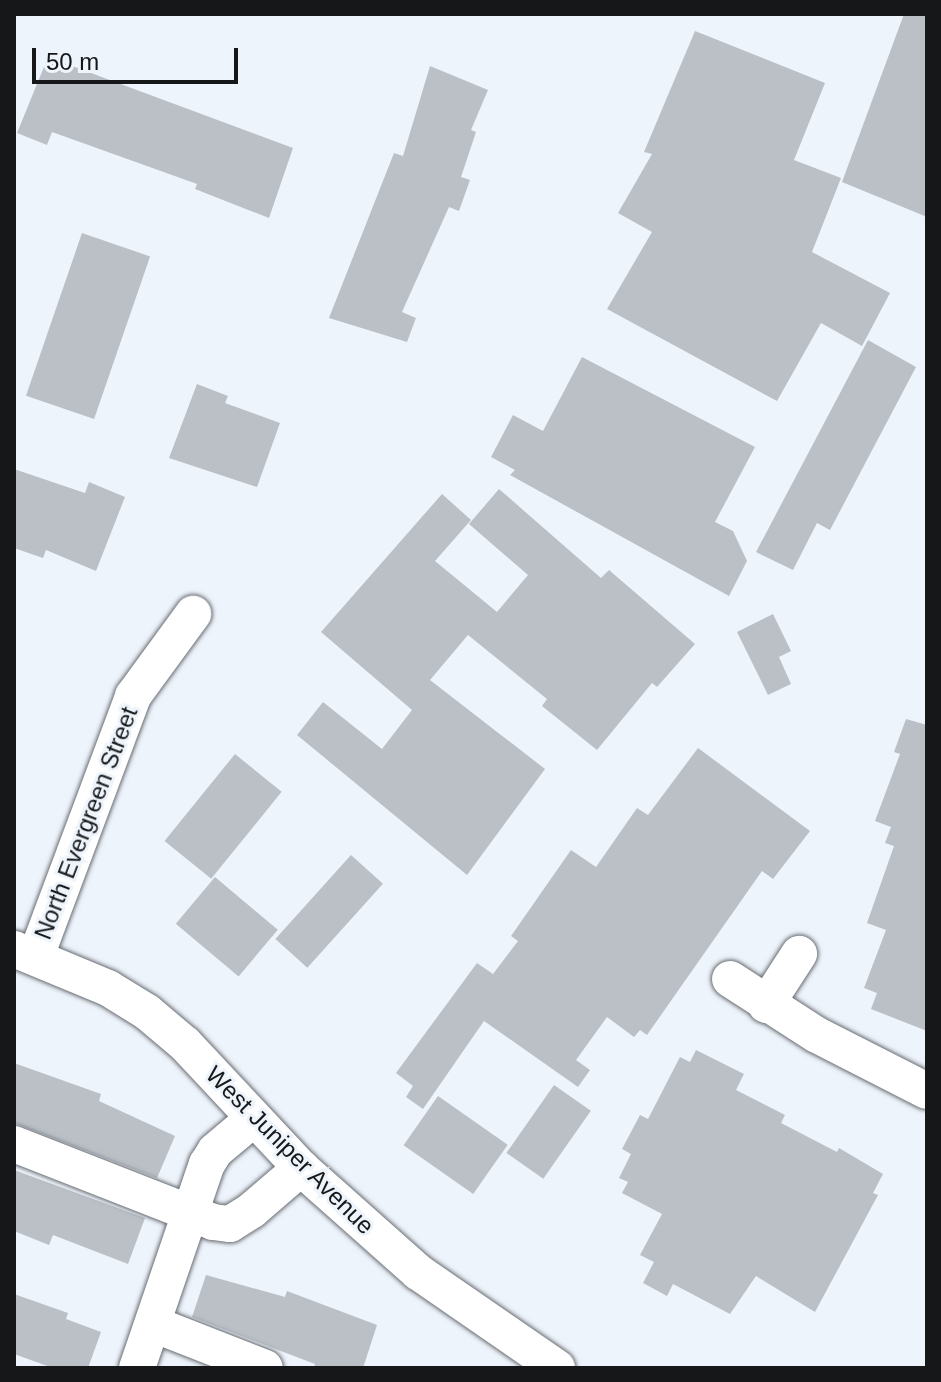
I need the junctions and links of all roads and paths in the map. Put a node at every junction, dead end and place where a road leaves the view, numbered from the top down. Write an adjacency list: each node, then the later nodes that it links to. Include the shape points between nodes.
1 (193, 614): 2 (street, North Evergreen Street, via 133,696)
2 (25, 953): 7 (street, West Juniper Avenue, via 147,1012 185,1044)
3 (799, 954): 5 (street)
4 (730, 979): 5 (street)
5 (766, 1005): 6 (street)
6 (927, 1091)
7 (252, 1120): 9 (street, West Juniper Avenue); 10 (street, via 215,1151 197,1188)
8 (14, 1144): 10 (street)
9 (301, 1168): 10 (street, via 230,1224); 14 (street, West Juniper Avenue, via 418,1272)
10 (193, 1215): 11 (street)
11 (153, 1324): 12 (street); 13 (street)
12 (137, 1368)
13 (265, 1368)
14 (557, 1368)

